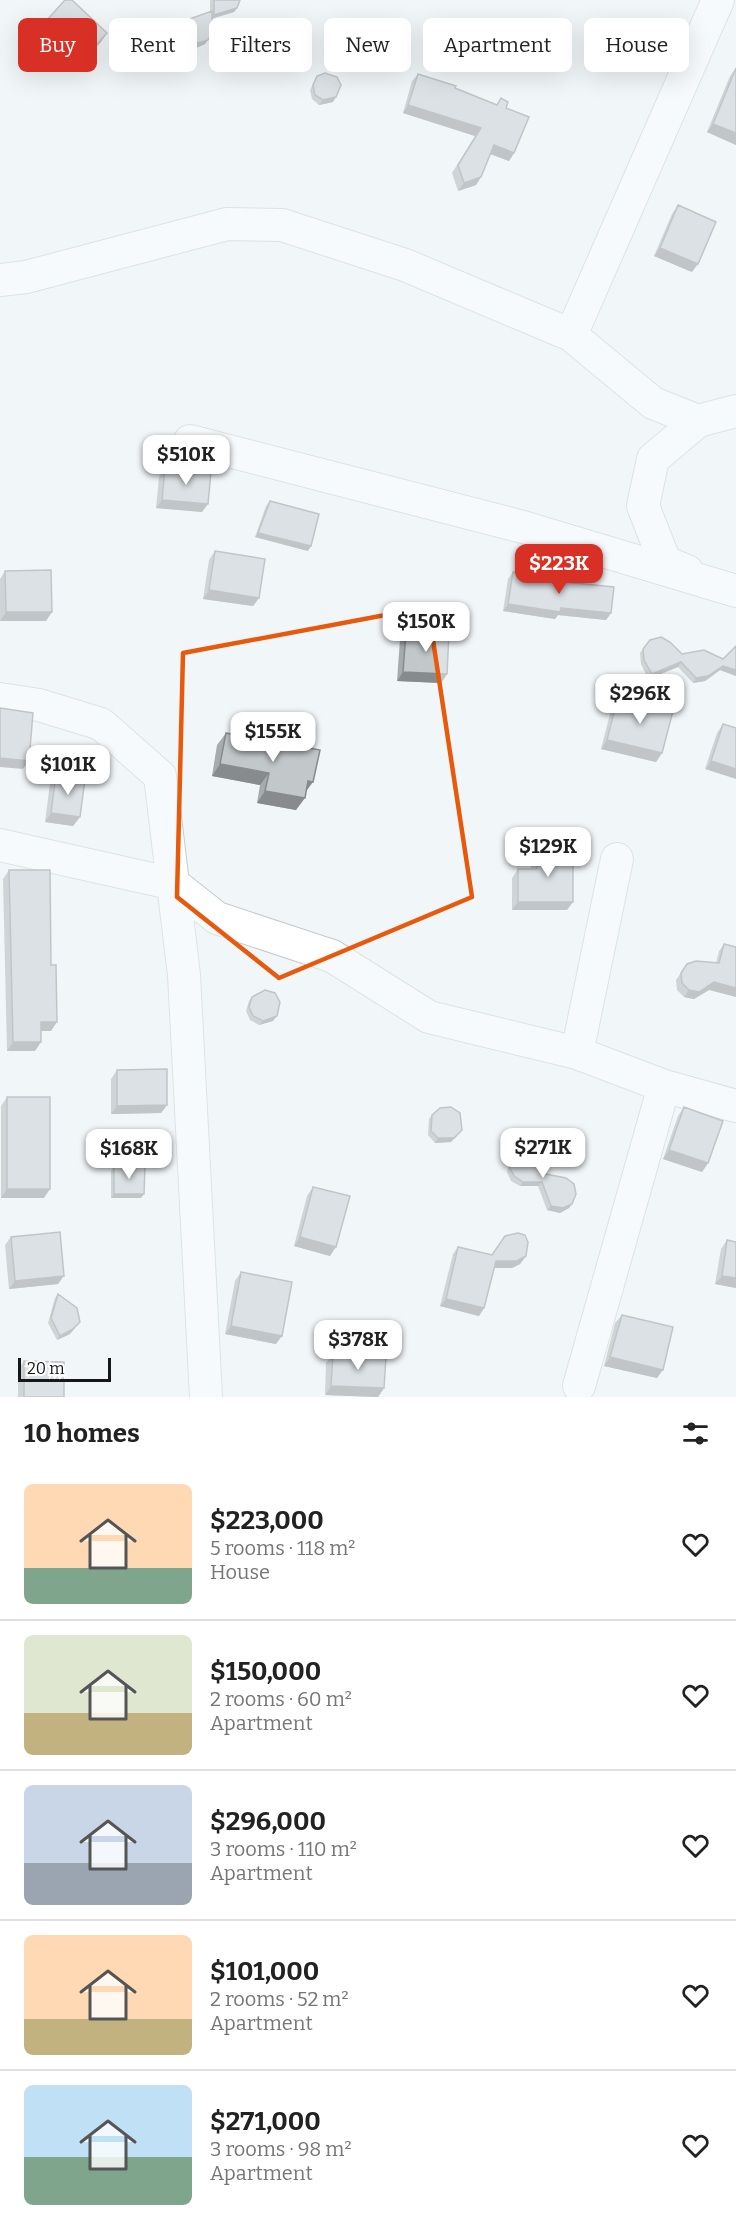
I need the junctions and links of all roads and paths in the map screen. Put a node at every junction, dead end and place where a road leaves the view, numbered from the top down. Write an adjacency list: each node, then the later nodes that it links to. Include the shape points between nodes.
1 (718, 0): 3 (street)
2 (0, 280): 3 (street, via 26,277 226,224 282,225 405,265)
3 (572, 335): 5 (street, via 653,402)
4 (736, 411): 5 (street)
5 (698, 421): 7 (street, via 652,459 643,506 665,562)
6 (190, 441): 7 (street, via 523,527)
7 (733, 590)
8 (0, 699): 11 (street, via 39,705 101,724 160,776)
9 (0, 845): 11 (street)
10 (617, 859): 12 (street)
11 (174, 884): 12 (street, via 217,918 332,956 429,1017); 16 (street, via 184,975)
12 (577, 1053): 13 (street)
13 (664, 1086): 14 (street); 15 (street)
14 (736, 1106)
15 (579, 1386)
16 (206, 1397)

